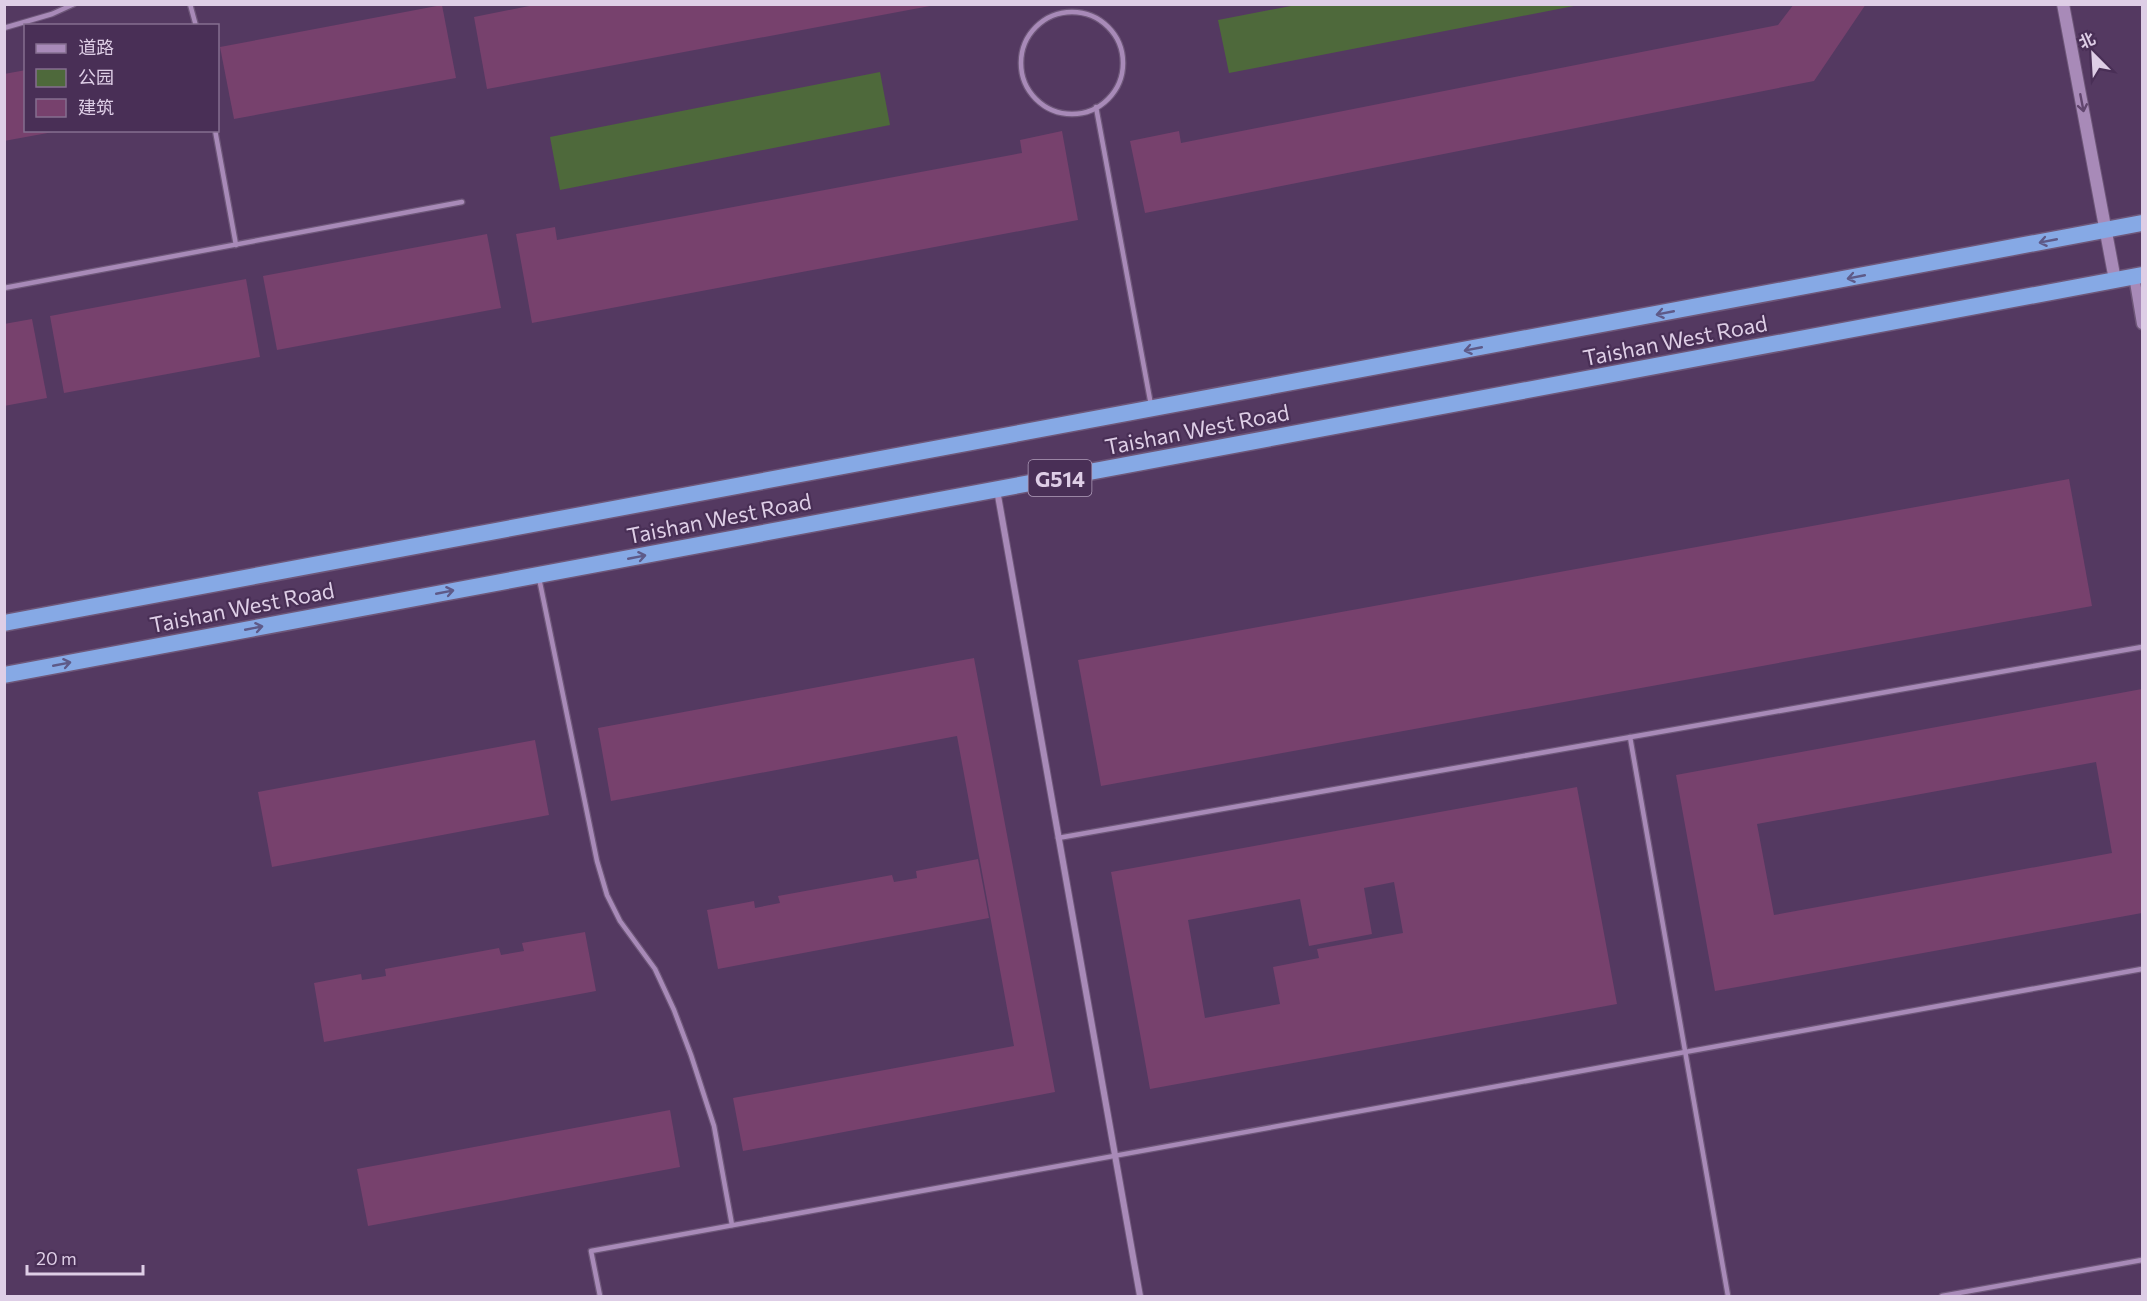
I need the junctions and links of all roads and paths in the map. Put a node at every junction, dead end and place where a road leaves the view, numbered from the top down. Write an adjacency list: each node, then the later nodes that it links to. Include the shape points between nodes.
1 (74, 4): 7 (lane)
2 (190, 4): 6 (lane)
3 (1058, 4): 5 (lane)
4 (2063, 4): 12 (main road, one-way to 12)
5 (1060, 13): 8 (lane, via 1090,15 1104,22 1121,48 1117,87); 8 (lane, via 1045,19 1024,42 1023,77 1032,95 1048,108 1066,113)
6 (195, 24)
7 (4, 28)
8 (1096, 107): 18 (lane)
9 (215, 132): 13 (lane)
10 (462, 202): 13 (lane)
11 (2142, 223): 12 (highway, G514)
12 (2105, 230): 15 (main road); 18 (highway, Taishan West Road / G514, one-way to 18)
13 (236, 244): 16 (lane)
14 (2138, 275): 15 (highway, G514); 17 (street)
15 (2115, 280): 19 (highway, Taishan West Road / G514)
16 (4, 288)
17 (2142, 324)
18 (1152, 409): 21 (highway, Taishan West Road / G514)
19 (997, 489): 20 (highway, Taishan West Road / G514, one-way to 19); 25 (street)
20 (538, 575): 23 (highway, Taishan West Road / G514, one-way to 20); 29 (lane, via 607,895 620,921 655,969 674,1010 714,1126)
21 (4, 623)
22 (2142, 647): 24 (lane)
23 (4, 675)
24 (1630, 737): 25 (lane); 27 (lane)
25 (1058, 838): 28 (street)
26 (2142, 969): 27 (lane)
27 (1685, 1052): 28 (lane); 33 (lane)
28 (1115, 1156): 29 (lane); 32 (street)
29 (732, 1225): 31 (lane, via 591,1251)
30 (2142, 1260): 34 (lane)
31 (600, 1296)
32 (1140, 1296)
33 (1728, 1296)
34 (1942, 1296)

